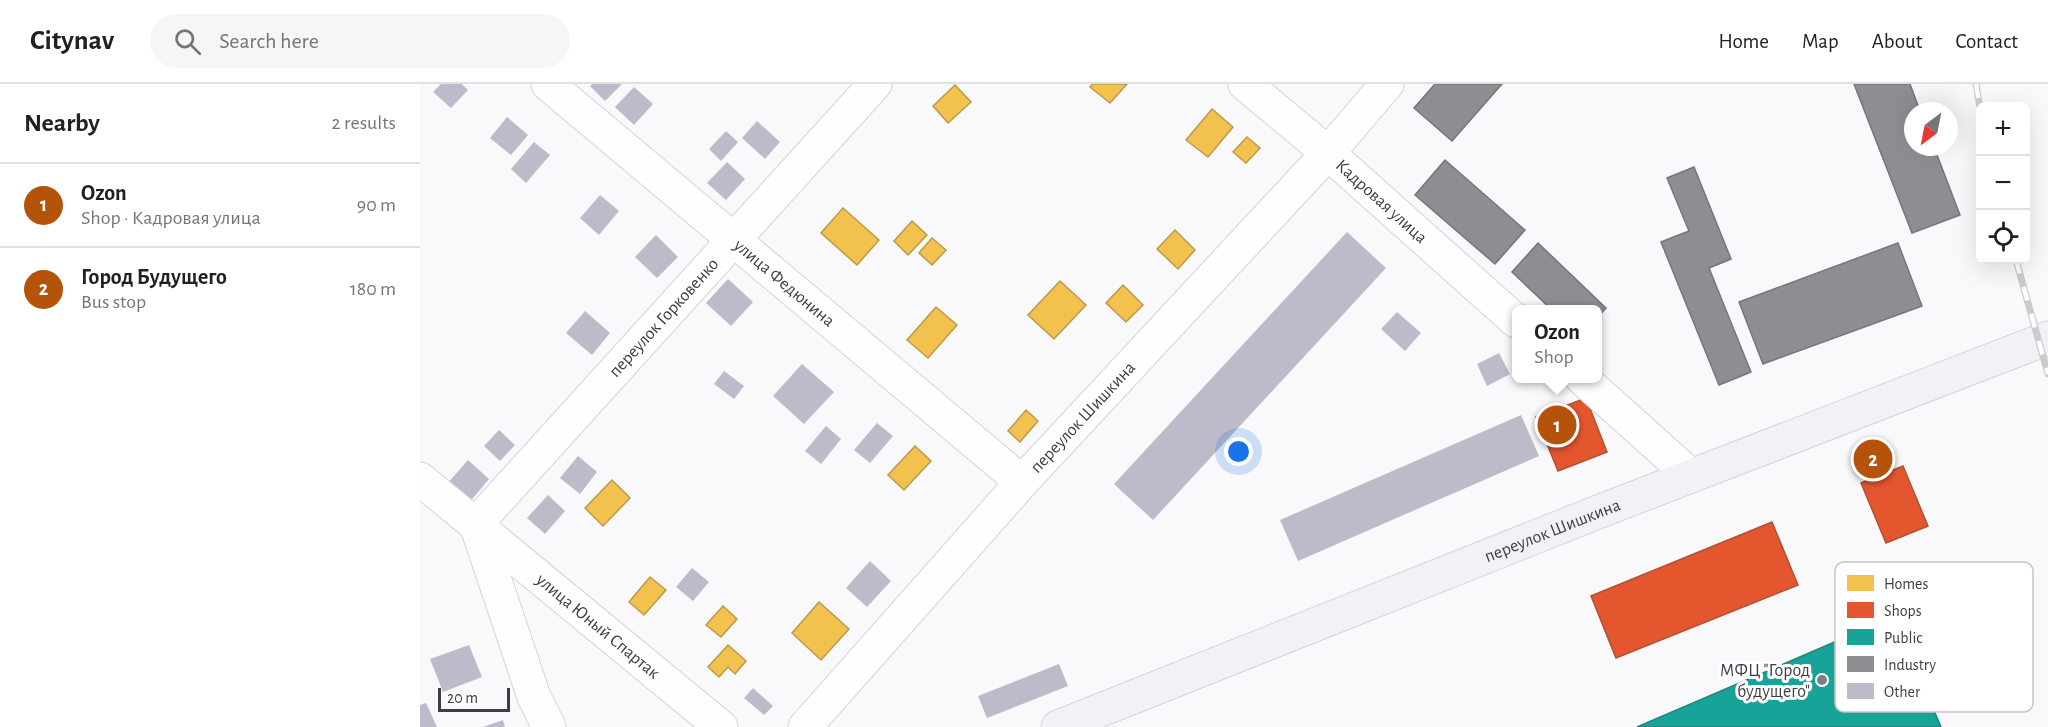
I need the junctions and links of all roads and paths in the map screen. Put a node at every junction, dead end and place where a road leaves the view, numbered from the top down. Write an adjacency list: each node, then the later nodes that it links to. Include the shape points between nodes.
1 (548, 84): 6 (street, улица Федюнина)
2 (875, 84): 6 (street, переулок Горковенко)
3 (1245, 84): 5 (street, Кадровая улица)
4 (1387, 84): 5 (street, переулок Шишкина)
5 (1328, 153): 7 (street, Кадровая улица); 12 (street, переулок Шишкина)
6 (735, 240): 12 (street, улица Федюнина); 13 (street, переулок Горковенко)
7 (1512, 317)
8 (2048, 338): 10 (main road, переулок Шишкина)
9 (1588, 383): 10 (street)
10 (1691, 476): 17 (main road, переулок Шишкина)
11 (420, 479): 13 (street, улица Юный Спартак)
12 (1022, 482): 16 (street, переулок Шишкина)
13 (476, 524): 14 (street, via 534,697); 15 (street, улица Юный Спартак)
14 (549, 727)
15 (721, 727)
16 (805, 727)
17 (1058, 727)

